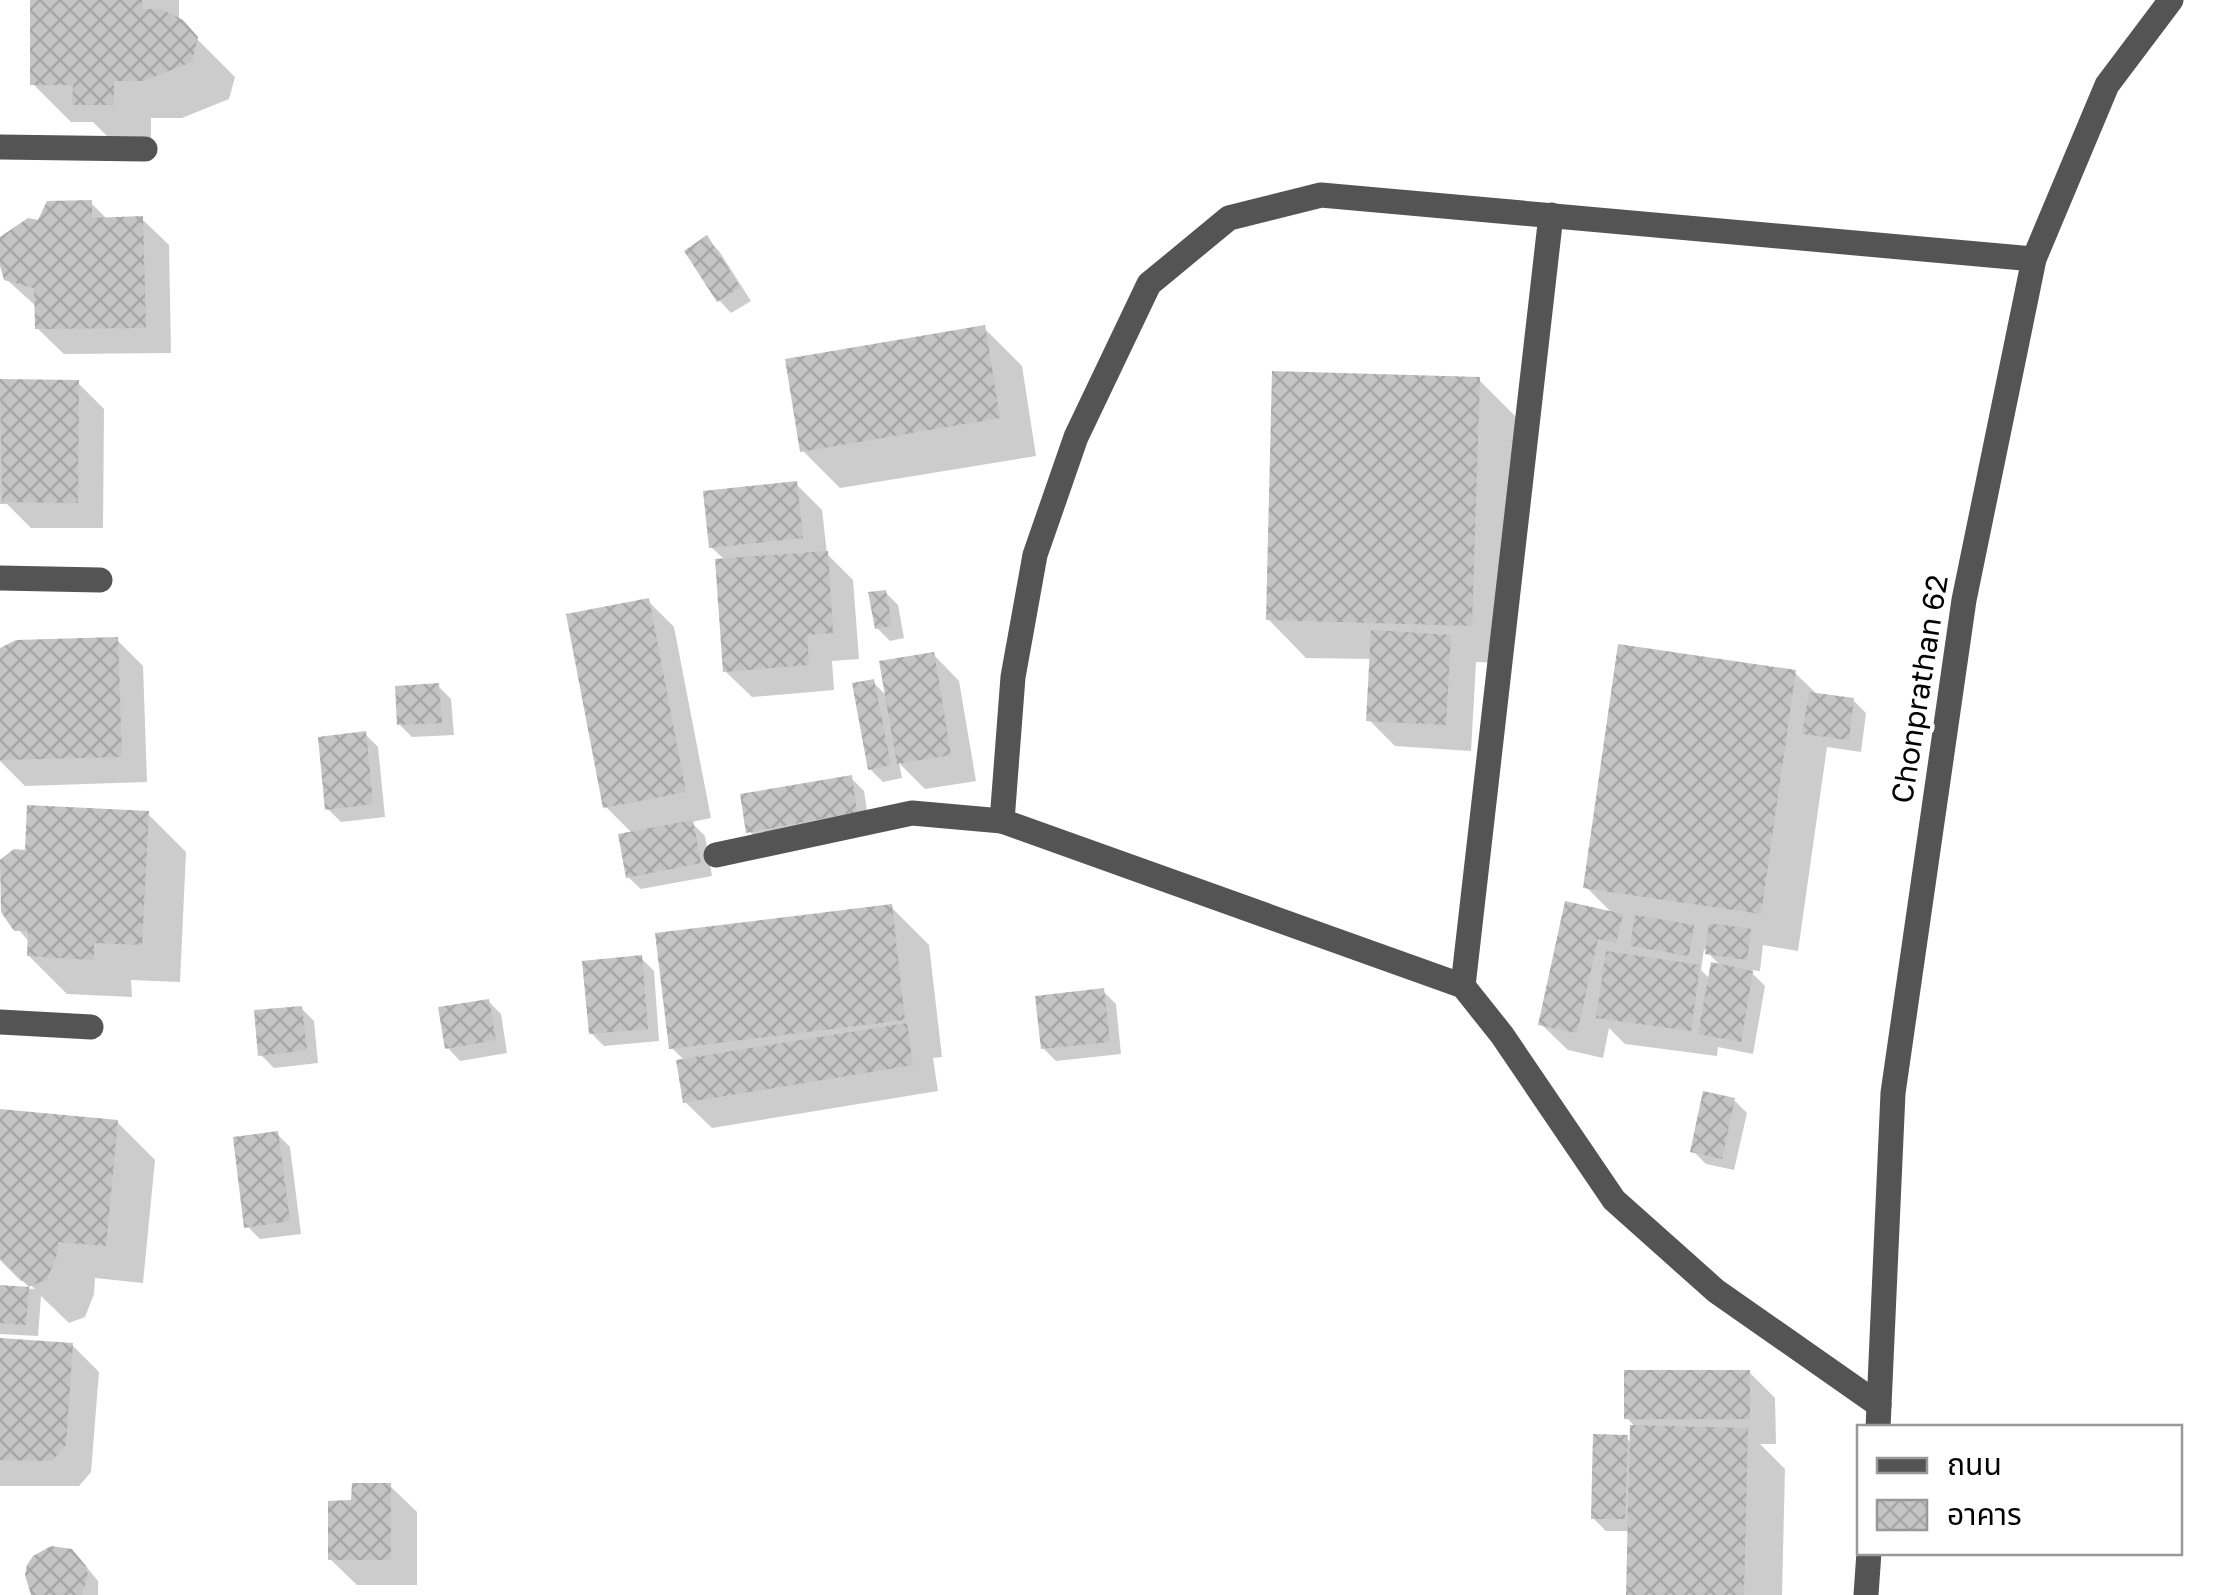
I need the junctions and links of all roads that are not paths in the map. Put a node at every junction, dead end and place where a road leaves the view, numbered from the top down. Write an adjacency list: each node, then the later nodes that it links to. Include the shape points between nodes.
1 (2171, 0): 5 (street, Chonprathan 62, via 2107,85)
2 (0, 148): 3 (street)
3 (145, 149)
4 (1550, 215): 5 (street); 8 (street, via 1321,195 1229,218 1150,284 1076,437 1035,555 1014,677); 10 (street)
5 (2034, 259): 13 (street, Chonprathan 62, via 1964,600 1893,1093)
6 (0, 578): 7 (street)
7 (100, 580)
8 (1002, 821): 9 (street, via 912,813); 10 (street)
9 (716, 855)
10 (1463, 986): 13 (street, via 1614,1200 1716,1291)
11 (0, 1022): 12 (street)
12 (91, 1026)
13 (1879, 1416)
14 (1869, 1555): 15 (street)
15 (1866, 1595)

